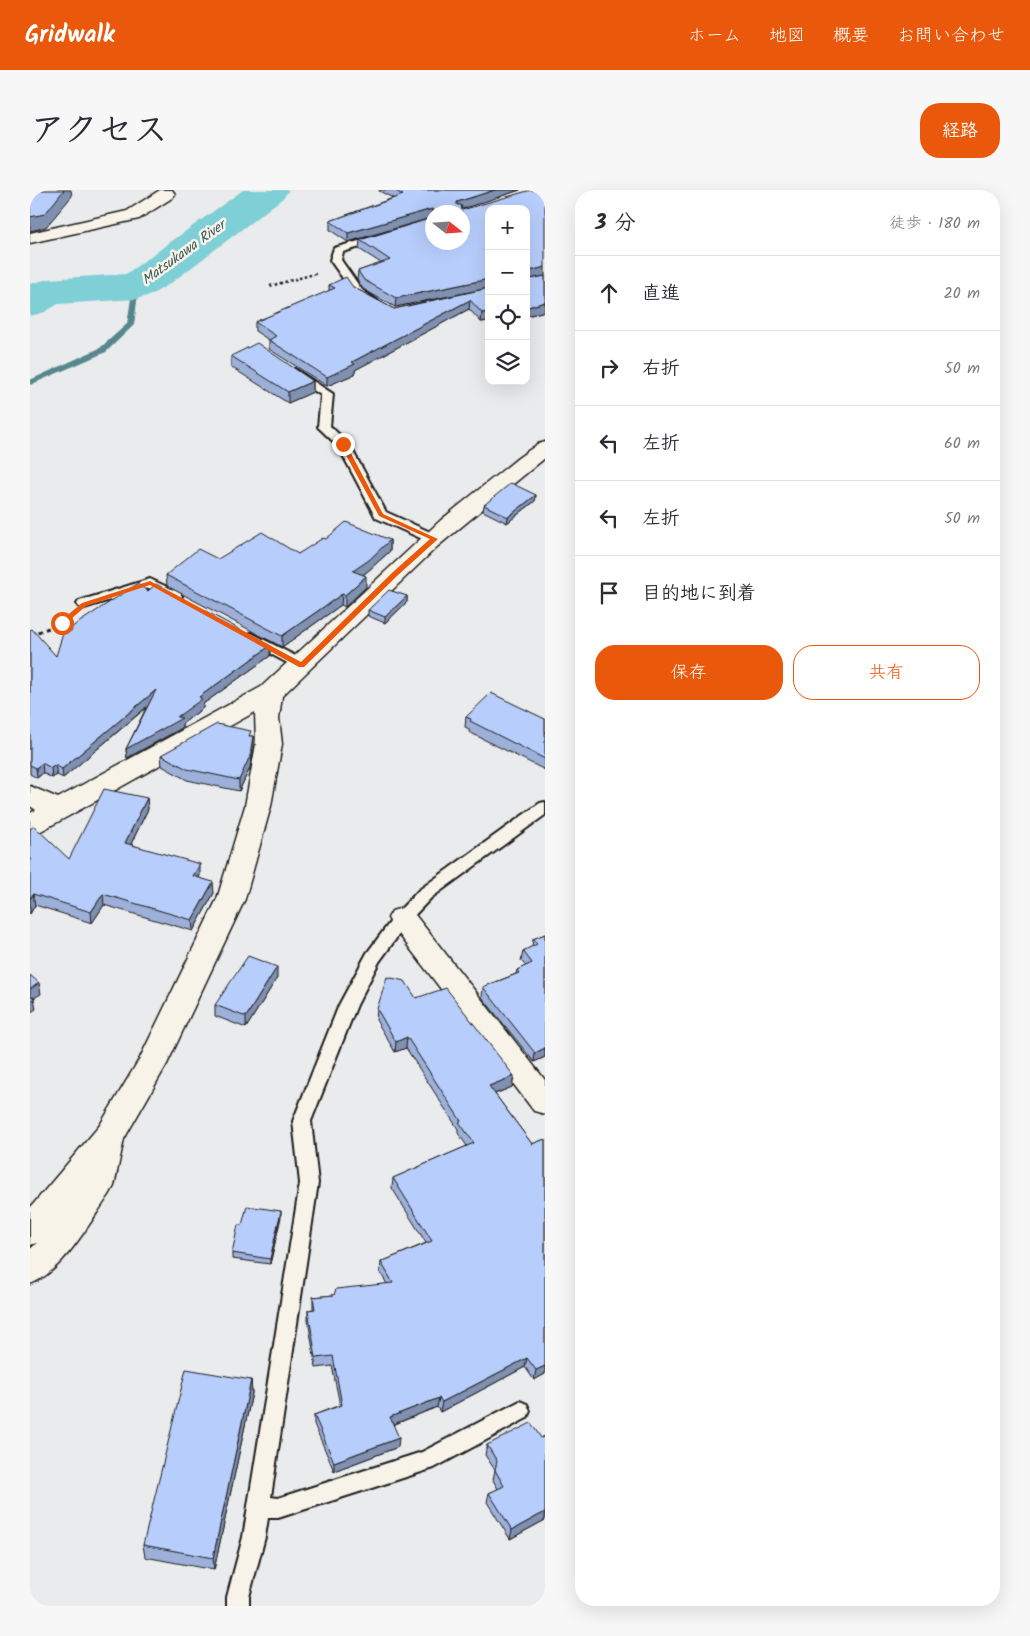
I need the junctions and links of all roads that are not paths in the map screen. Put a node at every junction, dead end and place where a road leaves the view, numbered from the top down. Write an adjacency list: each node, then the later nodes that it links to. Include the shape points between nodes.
1 (166, 194): 3 (street, via 134,215)
2 (395, 234): 4 (lane, via 338,250 334,260 358,292)
3 (30, 238)
4 (379, 305)
5 (281, 364): 7 (lane, via 327,394 324,427 343,444 381,515)
6 (545, 448): 7 (street)
7 (434, 539): 11 (street)
8 (184, 601): 9 (lane, via 150,583)
9 (84, 604)
10 (243, 633): 11 (lane)
11 (302, 665): 12 (street)
12 (270, 693): 15 (street); 19 (street, via 267,718 269,744 258,806 231,899 152,1064)
13 (30, 795): 15 (street)
14 (545, 807): 17 (lane, via 425,894)
15 (58, 810): 16 (street)
16 (30, 825)
17 (402, 918): 18 (street); 23 (lane, via 373,958 348,1005 302,1121 309,1183)
18 (545, 1102)
19 (110, 1134): 20 (street); 21 (street, via 98,1186 51,1250)
20 (30, 1231)
21 (30, 1270)
22 (520, 1411): 23 (lane, via 426,1461 278,1508)
23 (258, 1507): 24 (lane)
24 (238, 1606)

